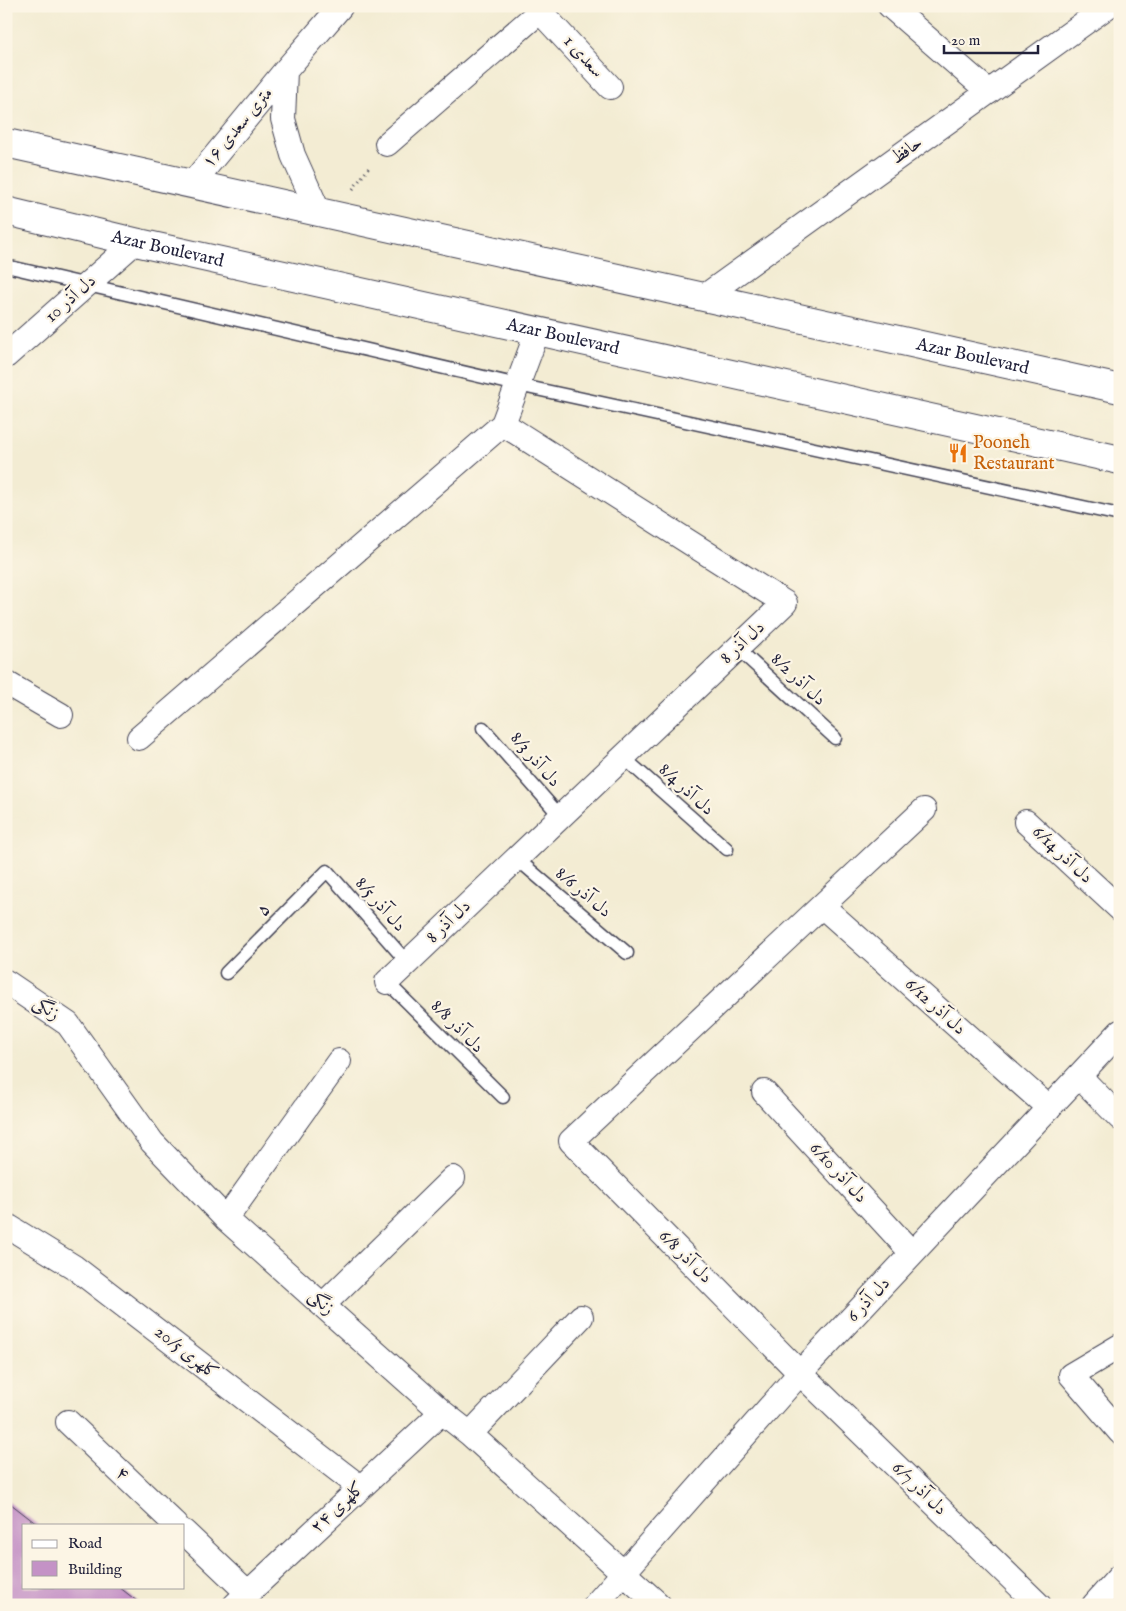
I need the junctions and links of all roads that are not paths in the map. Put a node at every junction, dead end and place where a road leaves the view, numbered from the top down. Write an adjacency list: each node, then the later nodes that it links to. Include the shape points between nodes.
1 (341, 6): 5 (street, ۱۶ متری سعدی)
2 (890, 6): 7 (street)
3 (1108, 6): 7 (street, حافظ)
4 (541, 8): 6 (street, سعدی 1); 9 (street)
5 (285, 70): 10 (street, ۱۶ متری سعدی); 12 (street, ۱۶ متری سعدی, via 283,119 293,155)
6 (610, 87)
7 (989, 92): 16 (street, حافظ)
8 (6, 143): 10 (main road, Azar Boulevard)
9 (387, 144)
10 (191, 185): 12 (main road, Azar Boulevard)
11 (6, 211): 13 (main road, Azar Boulevard)
12 (326, 214): 16 (main road, Azar Boulevard)
13 (135, 242): 15 (street, دل آذر 10); 17 (main road, Azar Boulevard)
14 (6, 266): 15 (lane)
15 (88, 284): 18 (street, دل آذر 10); 19 (lane)
16 (705, 296): 20 (main road, Azar Boulevard)
17 (538, 330): 19 (street); 22 (main road, Azar Boulevard)
18 (6, 356)
19 (518, 385): 21 (street); 23 (lane)
20 (1120, 389)
21 (503, 424): 24 (street, دل آذر 8, via 786,603); 28 (street)
22 (1120, 460)
23 (1120, 515)
24 (737, 648): 29 (lane, دل آذر 8/2); 30 (street, دل آذر 8)
25 (6, 683): 26 (street)
26 (61, 715)
27 (483, 728): 32 (lane, دل آذر 8/3)
28 (139, 738)
29 (835, 738)
30 (623, 757): 32 (street, دل آذر 8); 34 (lane, دل آذر 8/4)
31 (924, 810): 37 (street)
32 (560, 816): 35 (street, دل آذر 8)
33 (1026, 822): 38 (street, دل آذر 6/14)
34 (727, 849)
35 (516, 858): 39 (lane, دل آذر 8/6); 40 (street, دل آذر 8)
36 (327, 871): 40 (lane, دل آذر 8/5); 41 (lane, ۵)
37 (822, 906): 49 (street, دل آذر 6/12); 58 (street, دل آذر 6/8, via 571,1141)
38 (1120, 909)
39 (627, 954)
40 (407, 962): 43 (street, دل آذر 8)
41 (226, 973)
42 (6, 982): 52 (street, زنگی, via 68,1024 152,1142)
43 (386, 982): 48 (lane, دل آذر 8/8)
44 (1120, 1032): 46 (street, دل آذر 6)
45 (339, 1061): 52 (street)
46 (1078, 1076): 49 (street, دل آذر 6); 50 (street)
47 (764, 1092): 54 (street, دل آذر 6/10)
48 (503, 1097)
49 (1048, 1108): 54 (street, دل آذر 6)
50 (1120, 1118)
51 (453, 1178): 55 (street)
52 (226, 1219): 55 (street, زنگی)
53 (6, 1225): 63 (street, کلهری 20/5, via 74,1267)
54 (912, 1253): 58 (street, دل آذر 6)
55 (323, 1305): 59 (street, زنگی)
56 (581, 1317): 62 (street)
57 (1120, 1346): 61 (street, via 1070,1375)
58 (800, 1373): 66 (street, دل آذر 6); 71 (street, دل آذر 6/7)
59 (442, 1412): 62 (street, زنگی); 63 (street, کلهری ۲۴)
60 (68, 1422): 64 (street, ۴)
61 (1120, 1432)
62 (470, 1434): 66 (street, زنگی)
63 (360, 1487): 68 (street, کلهری ۲۴)
64 (175, 1524)
65 (185, 1533): 68 (street)
66 (623, 1573): 69 (street, دل آذر 6); 70 (street, زنگی)
67 (1120, 1576): 72 (street)
68 (242, 1599)
69 (595, 1605)
70 (659, 1605)
71 (1038, 1605)
72 (1094, 1605)

